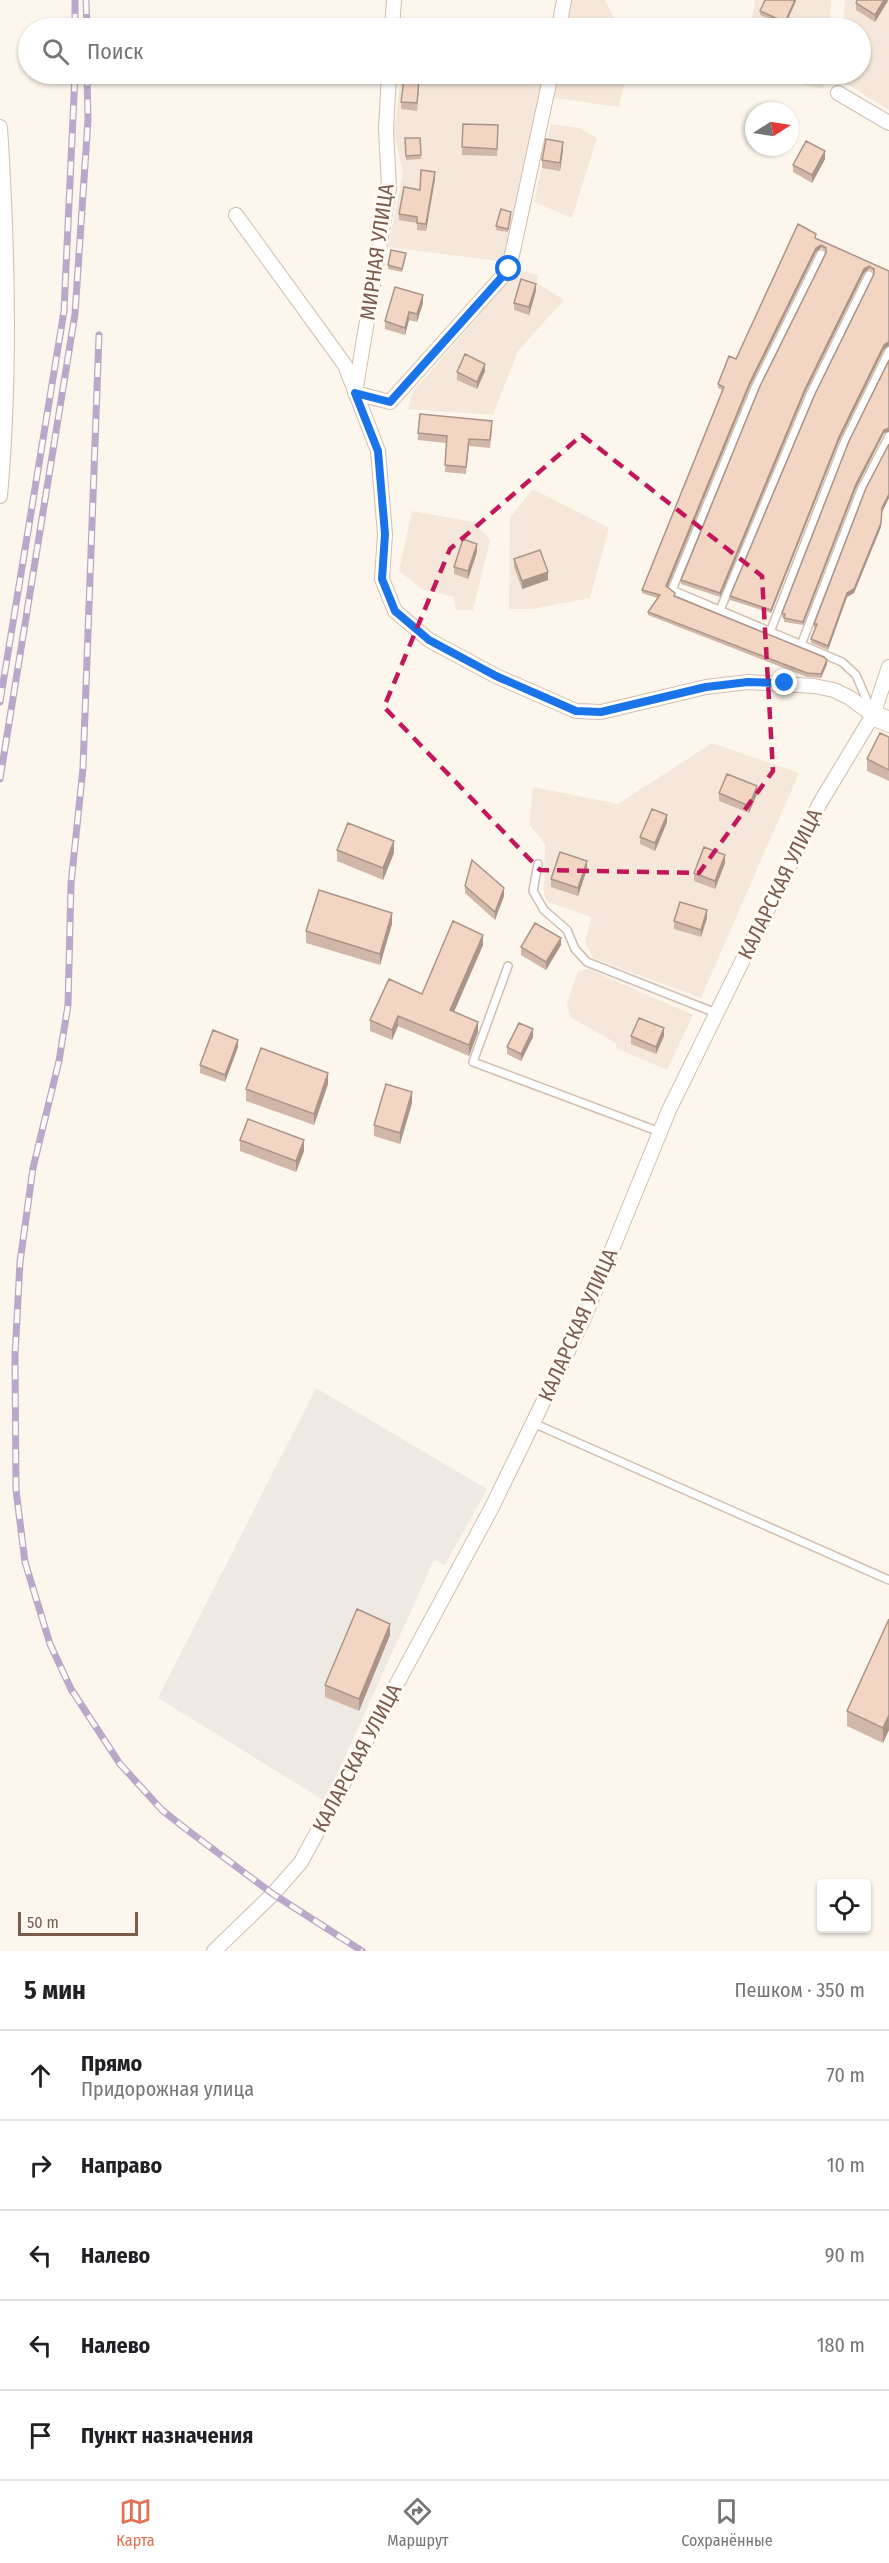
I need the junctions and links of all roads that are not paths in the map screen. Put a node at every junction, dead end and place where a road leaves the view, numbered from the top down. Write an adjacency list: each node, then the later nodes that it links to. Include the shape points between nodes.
1 (394, 0): 3 (street)
2 (564, 0): 4 (street)
3 (393, 18)
4 (561, 18)
5 (388, 84): 14 (street, МИРНАЯ УЛИЦА, via 389,188)
6 (549, 84): 14 (street, via 509,269 390,402)
7 (838, 93): 8 (street)
8 (889, 123)
9 (0, 127): 16 (street, via 8,244)
10 (236, 215): 14 (street, via 345,365)
11 (821, 254): 17 (lane, via 755,388 672,590)
12 (869, 275): 17 (lane, via 810,395)
13 (889, 351): 18 (lane, via 844,443)
14 (355, 393): 21 (street, via 378,451 385,534 382,579 395,611 429,640 496,676 576,711 601,712 706,687 776,683 834,690)
15 (889, 436): 19 (lane, via 861,490)
16 (0, 496)
17 (720, 610): 18 (lane)
18 (770, 632): 19 (lane)
19 (801, 645): 21 (lane, via 842,662 856,675)
20 (889, 667): 21 (street, КАЛАРСКАЯ УЛИЦА)
21 (881, 718): 24 (street, КАЛАРСКАЯ УЛИЦА, via 820,803)
22 (538, 864): 24 (lane, via 533,891 544,910 567,930 575,949 587,962)
23 (508, 966): 25 (lane, via 474,1062)
24 (717, 1013): 25 (street, КАЛАРСКАЯ УЛИЦА)
25 (660, 1132): 26 (street, КАЛАРСКАЯ УЛИЦА, via 584,1318)
26 (533, 1423): 27 (lane); 28 (street, КАЛАРСКАЯ УЛИЦА, via 301,1862)
27 (889, 1580)
28 (214, 1951)

